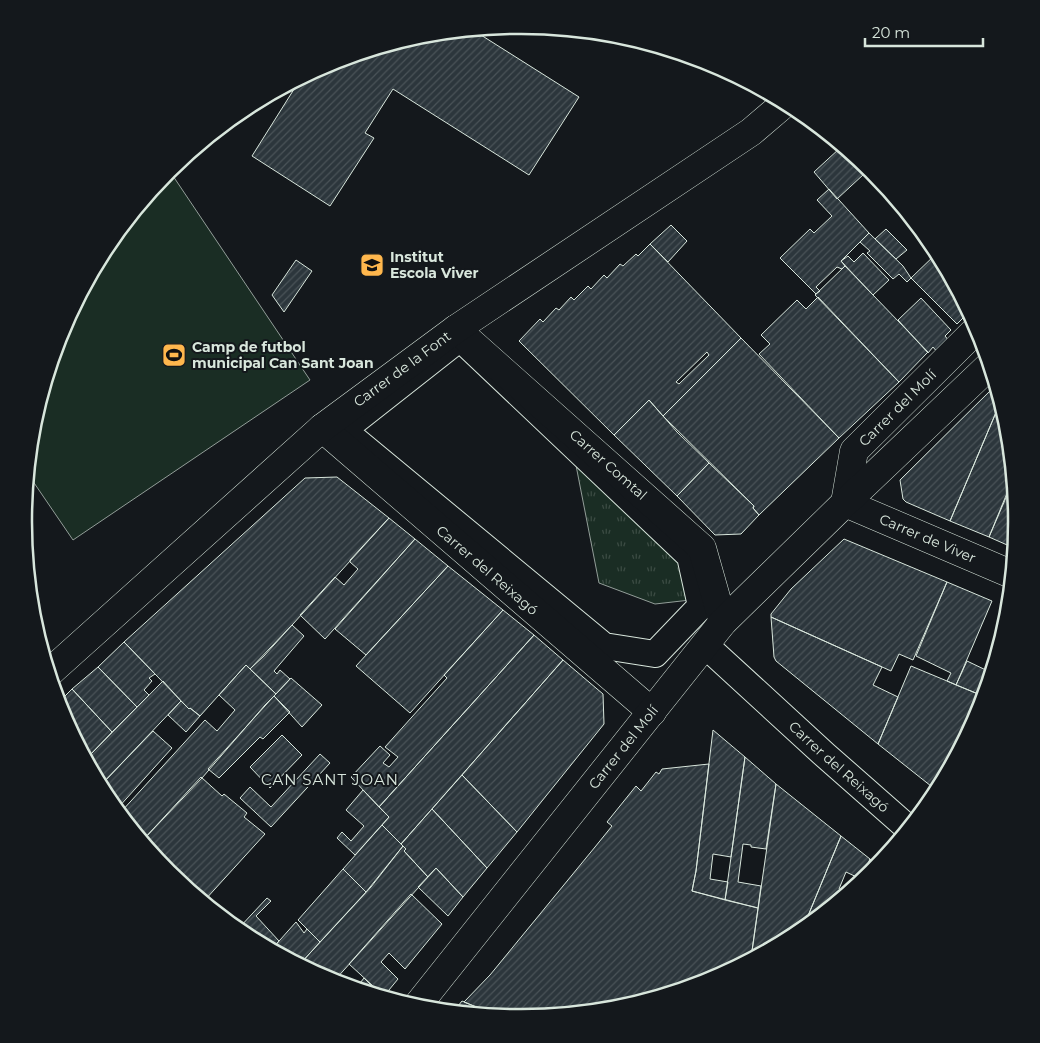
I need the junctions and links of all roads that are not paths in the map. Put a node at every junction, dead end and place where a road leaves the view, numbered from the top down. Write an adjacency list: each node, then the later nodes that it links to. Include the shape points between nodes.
1 (779, 108): 2 (street, Carrer de la Font, via 752,132)
2 (456, 329): 5 (street, Carrer de la Font); 8 (street, Carrer Comtal, via 702,548)
3 (970, 336): 6 (street, Carrer del Molí, via 854,451)
4 (984, 371): 6 (street, Carrer del Molí)
5 (332, 429): 5 (street, via 604,646 655,654 701,606 690,556 460,338); 10 (street, Carrer de la Font); 11 (street, Carrer del Reixagó)
6 (845, 503): 7 (street, Carrer de Viver); 8 (street, Carrer del Molí)
7 (1004, 571)
8 (723, 622): 9 (street, Carrer del Molí)
9 (706, 645): 11 (street, Carrer del Molí); 12 (street, Carrer del Reixagó)
10 (55, 668)
11 (652, 712): 13 (street, Carrer del Molí)
12 (903, 823)
13 (422, 999)

